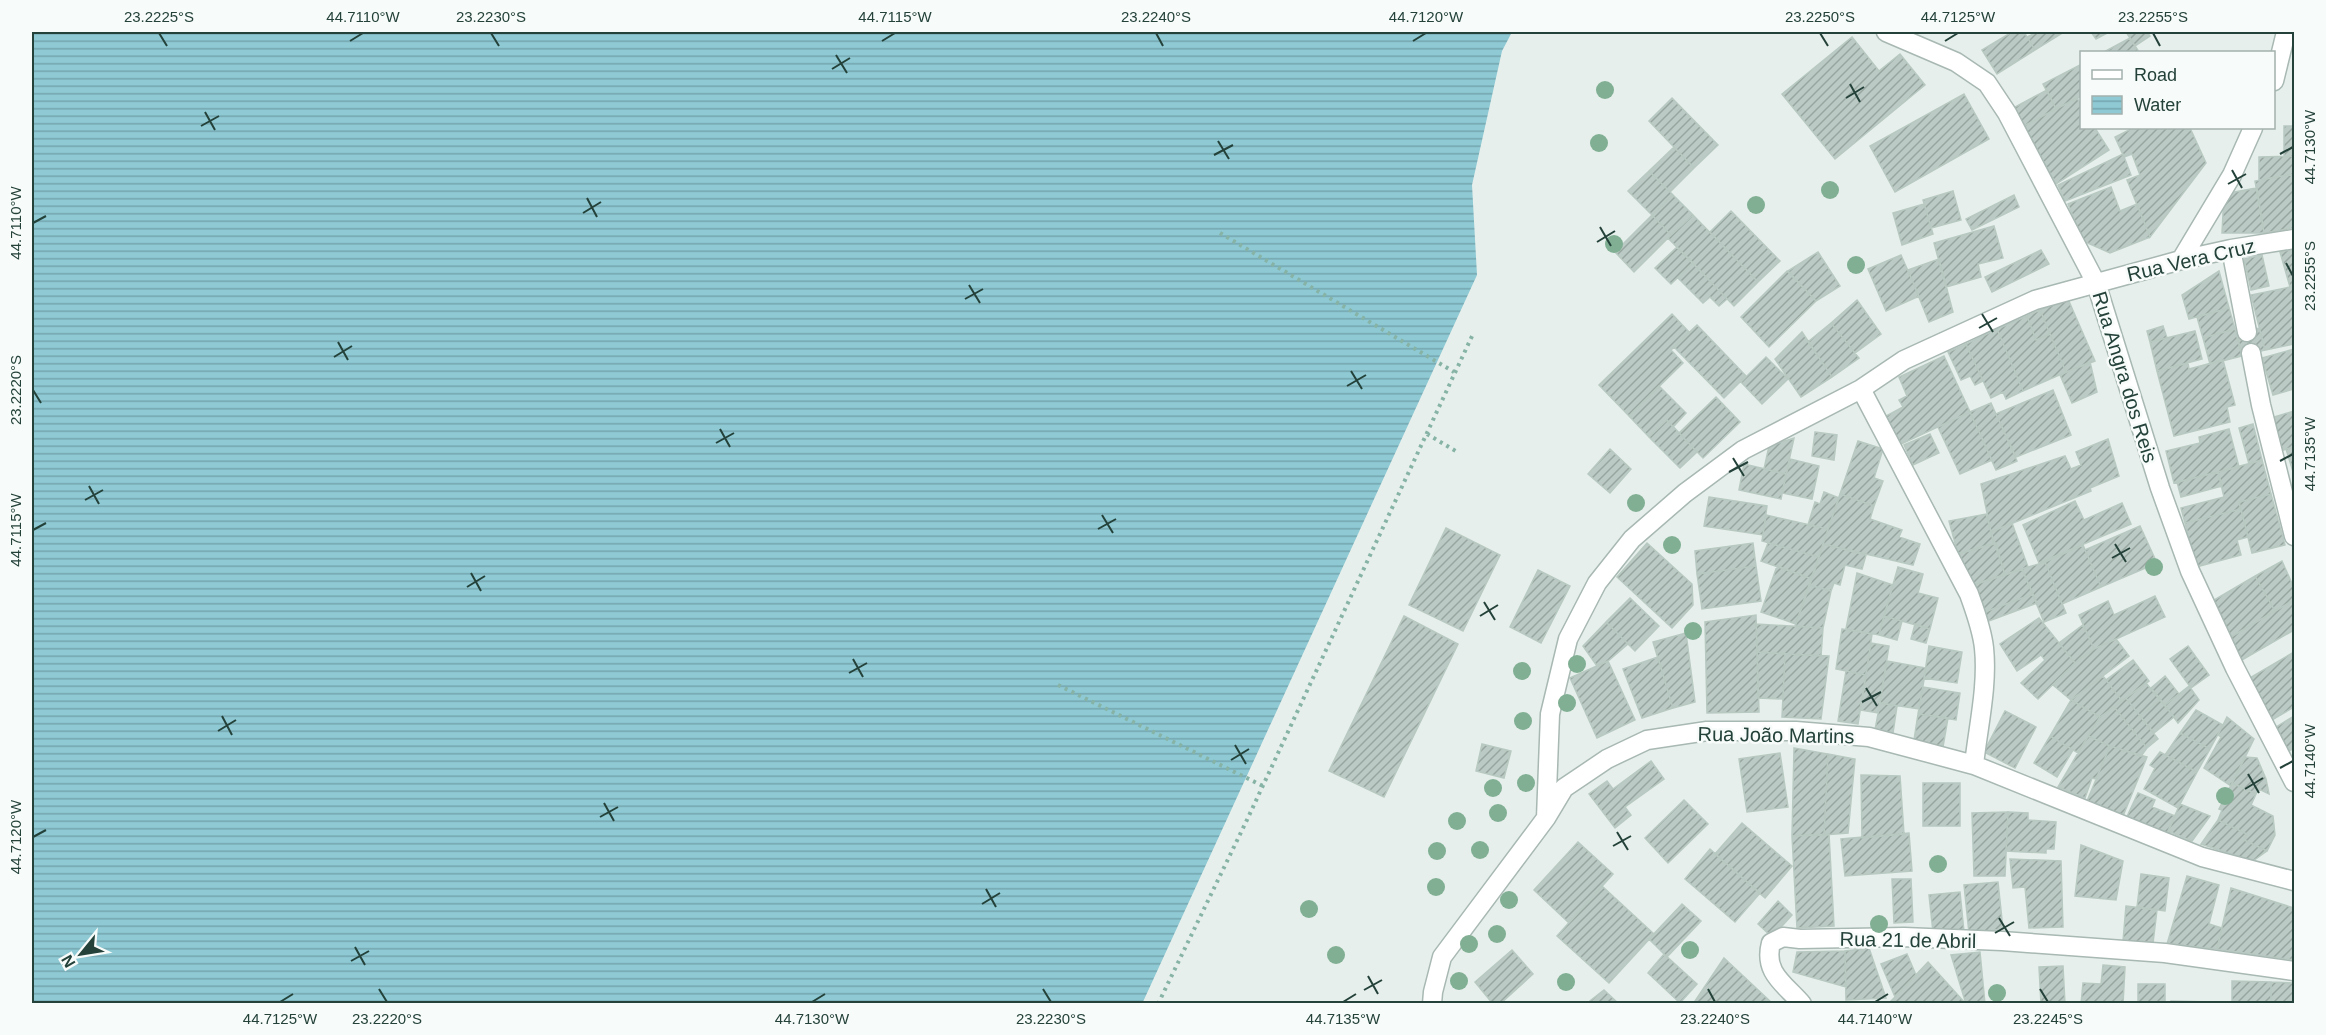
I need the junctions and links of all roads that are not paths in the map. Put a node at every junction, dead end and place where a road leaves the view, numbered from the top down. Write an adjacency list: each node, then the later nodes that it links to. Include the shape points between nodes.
1 (1886, 32): 8 (street, Rua Angra dos Reis, via 1956,62 1987,83 2007,113)
2 (2286, 32): 3 (street)
3 (2275, 77)
4 (2253, 129): 7 (street, via 2232,175)
5 (2295, 239): 6 (street, Rua Vera Cruz)
6 (2231, 249): 7 (street, Rua Vera Cruz); 9 (street)
7 (2181, 260): 8 (street, Rua Vera Cruz)
8 (2096, 283): 11 (street, Rua Vera Cruz, via 2035,300 1972,327 1904,360); 14 (street, Rua Angra dos Reis, via 2190,571)
9 (2247, 332)
10 (2251, 353): 12 (street)
11 (1861, 389): 13 (street, via 1969,594 1979,622 1985,672); 15 (street, Rua Vera Cruz, via 1743,450 1632,539 1597,583 1568,639 1550,714)
12 (2295, 536)
13 (1974, 765): 15 (street, Rua João Martins, via 1869,737 1796,731 1707,731 1647,740 1607,759 1564,788); 16 (street, Rua João Martins, via 2202,858)
14 (2295, 782)
15 (1546, 818): 19 (street, Rua João Martins, via 1442,957)
16 (2295, 881)
17 (2295, 971): 18 (street, Rua 21 de Abril, via 2165,953 2002,941 1783,937 1771,943 1767,956 1774,975)
18 (1801, 1002)
19 (1432, 1004)

